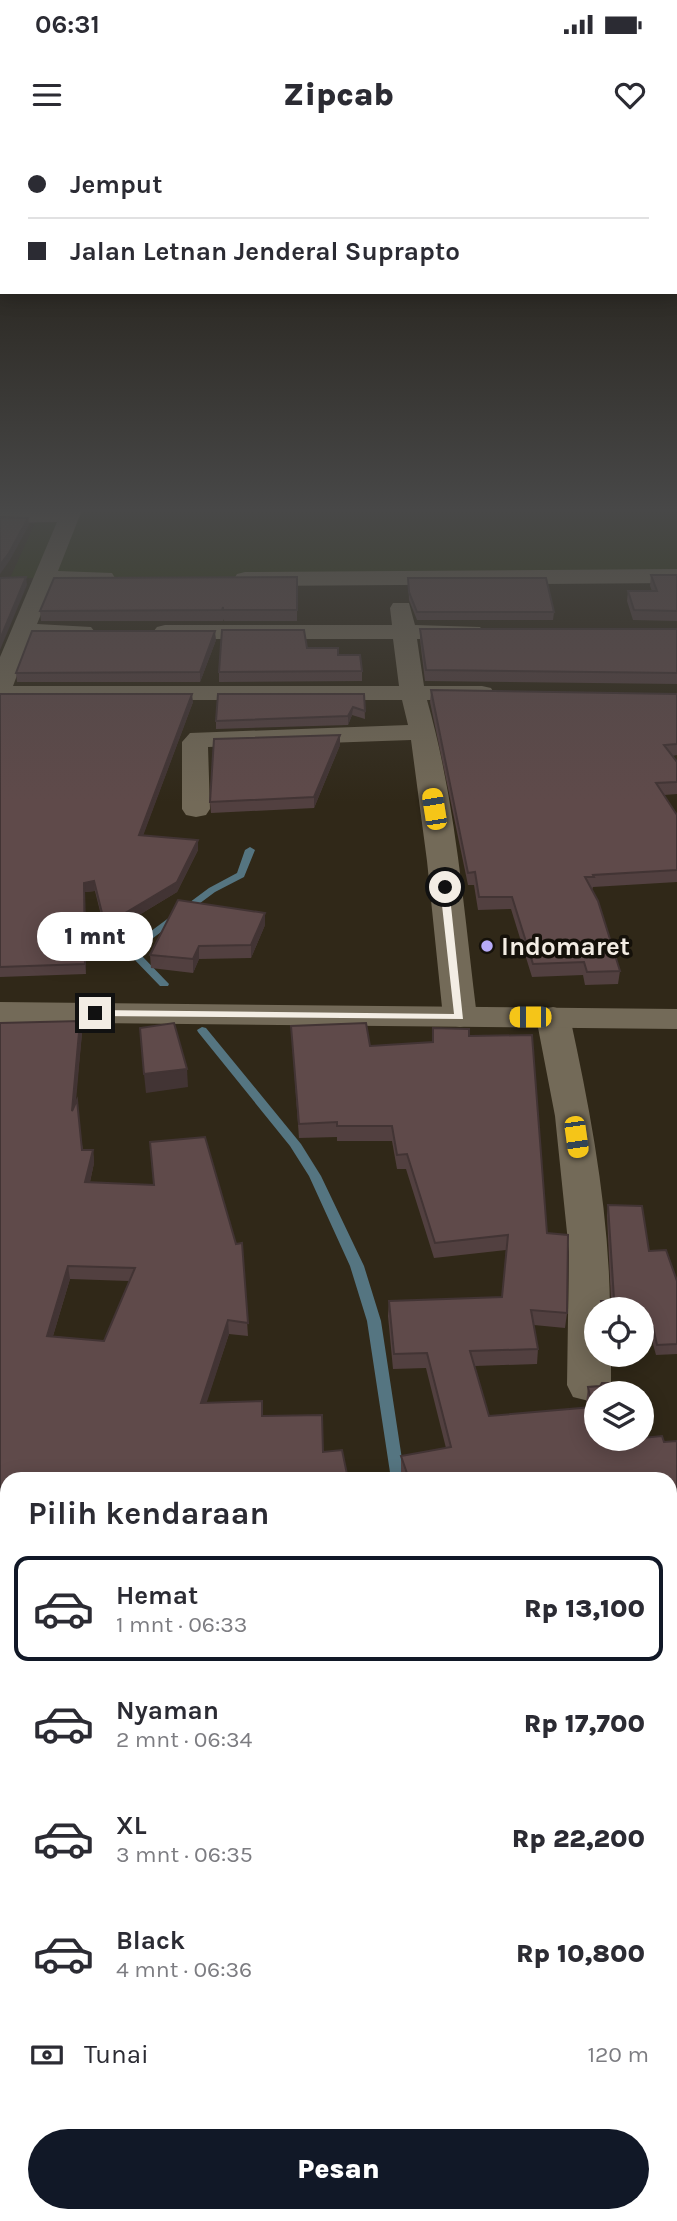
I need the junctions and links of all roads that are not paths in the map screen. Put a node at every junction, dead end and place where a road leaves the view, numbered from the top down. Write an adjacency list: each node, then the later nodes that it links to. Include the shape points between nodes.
1 (32, 607): 3 (street)
2 (400, 607): 6 (street)
3 (22, 631): 4 (street); 8 (street)
4 (109, 632)
5 (137, 632): 6 (street)
6 (403, 632): 7 (street); 9 (street)
7 (499, 632)
8 (0, 686)
9 (412, 691): 10 (street); 11 (street); 12 (street)
10 (0, 693)
11 (510, 693)
12 (423, 732): 13 (street, via 199,740 195,743); 15 (street)
13 (196, 809)
14 (0, 1012): 15 (street)
15 (460, 1017): 16 (street)
16 (554, 1017): 17 (street); 18 (street, via 586,1215)
17 (677, 1019)
18 (589, 1381)

